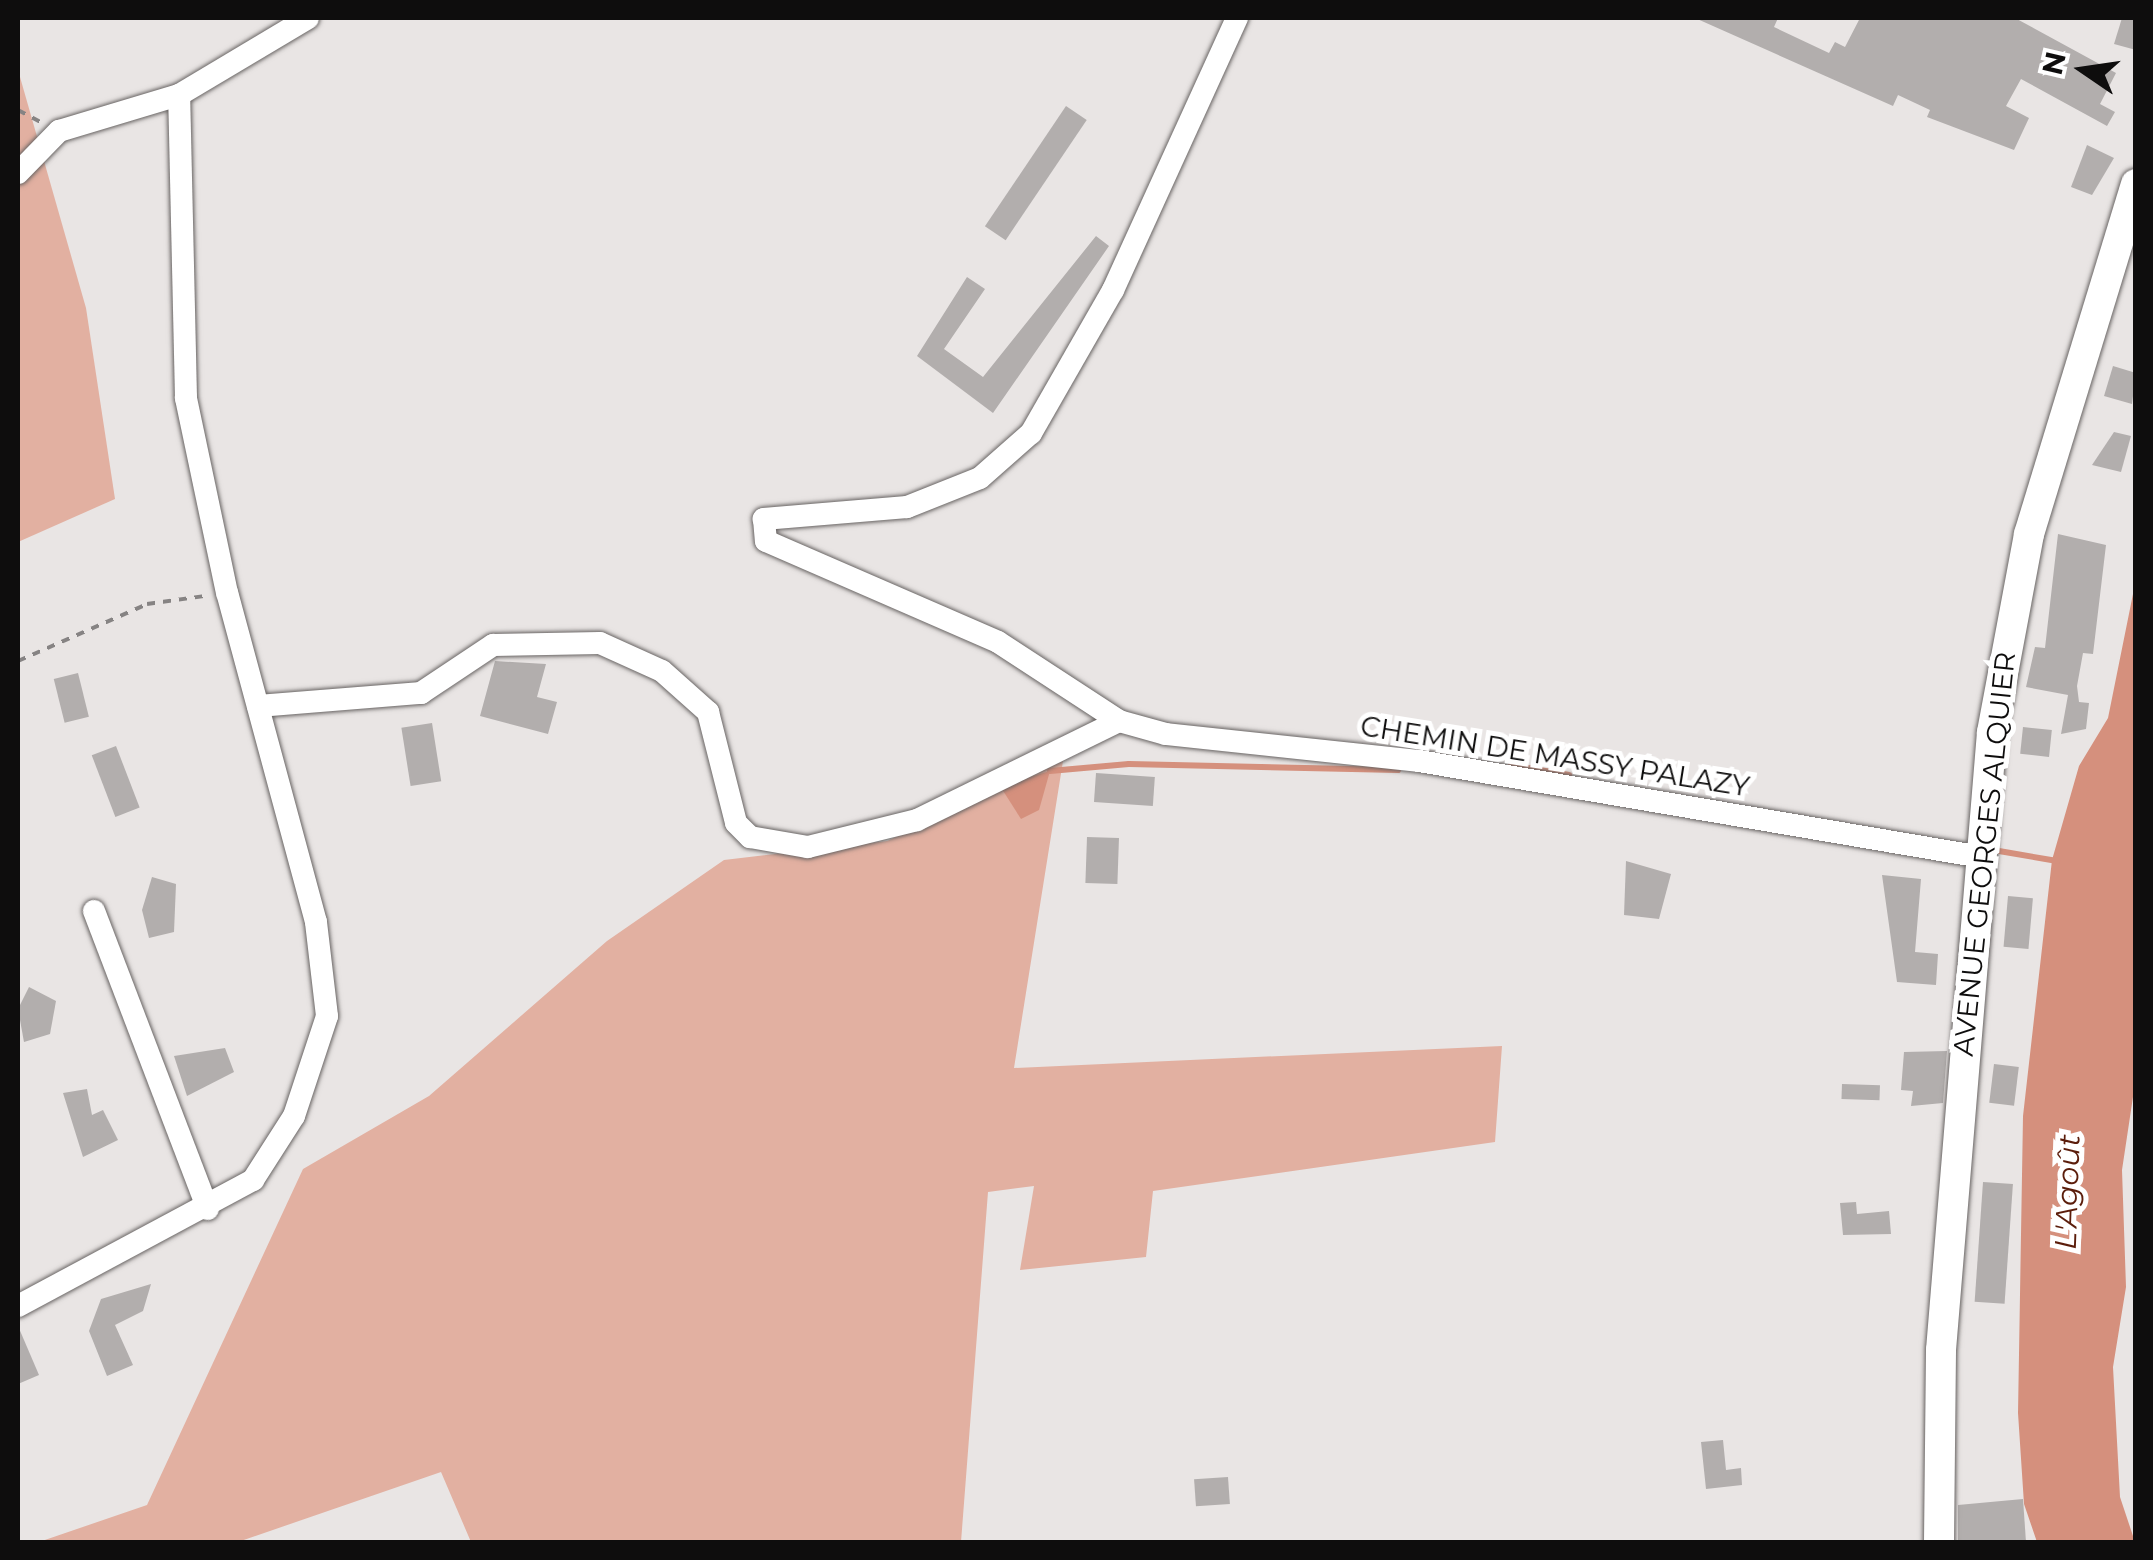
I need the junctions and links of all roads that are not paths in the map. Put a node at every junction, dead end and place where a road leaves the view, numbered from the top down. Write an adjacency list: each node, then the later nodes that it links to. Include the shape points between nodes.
1 (308, 18): 3 (street)
2 (1237, 18): 7 (street, via 1113,290 1031,433 980,478 907,507 832,520 764,519 766,541 998,642)
3 (179, 94): 4 (street, via 67,127); 6 (street, via 186,398)
4 (18, 173)
5 (2136, 184): 8 (main road, AVENUE GEORGES ALQUIER, via 2021,566)
6 (258, 706): 7 (street, via 421,692 493,645 600,643 662,670 708,712 736,823 750,837 808,848 917,820); 10 (street, via 316,922 327,1016 294,1116 253,1180)
7 (1118, 721): 8 (street, CHEMIN DE MASSY PALAZY, via 1220,743 1419,761)
8 (1981, 856): 12 (main road, AVENUE GEORGES ALQUIER, via 1941,1350)
9 (94, 911): 10 (street)
10 (208, 1209): 11 (street)
11 (18, 1306)
12 (1940, 1542)

